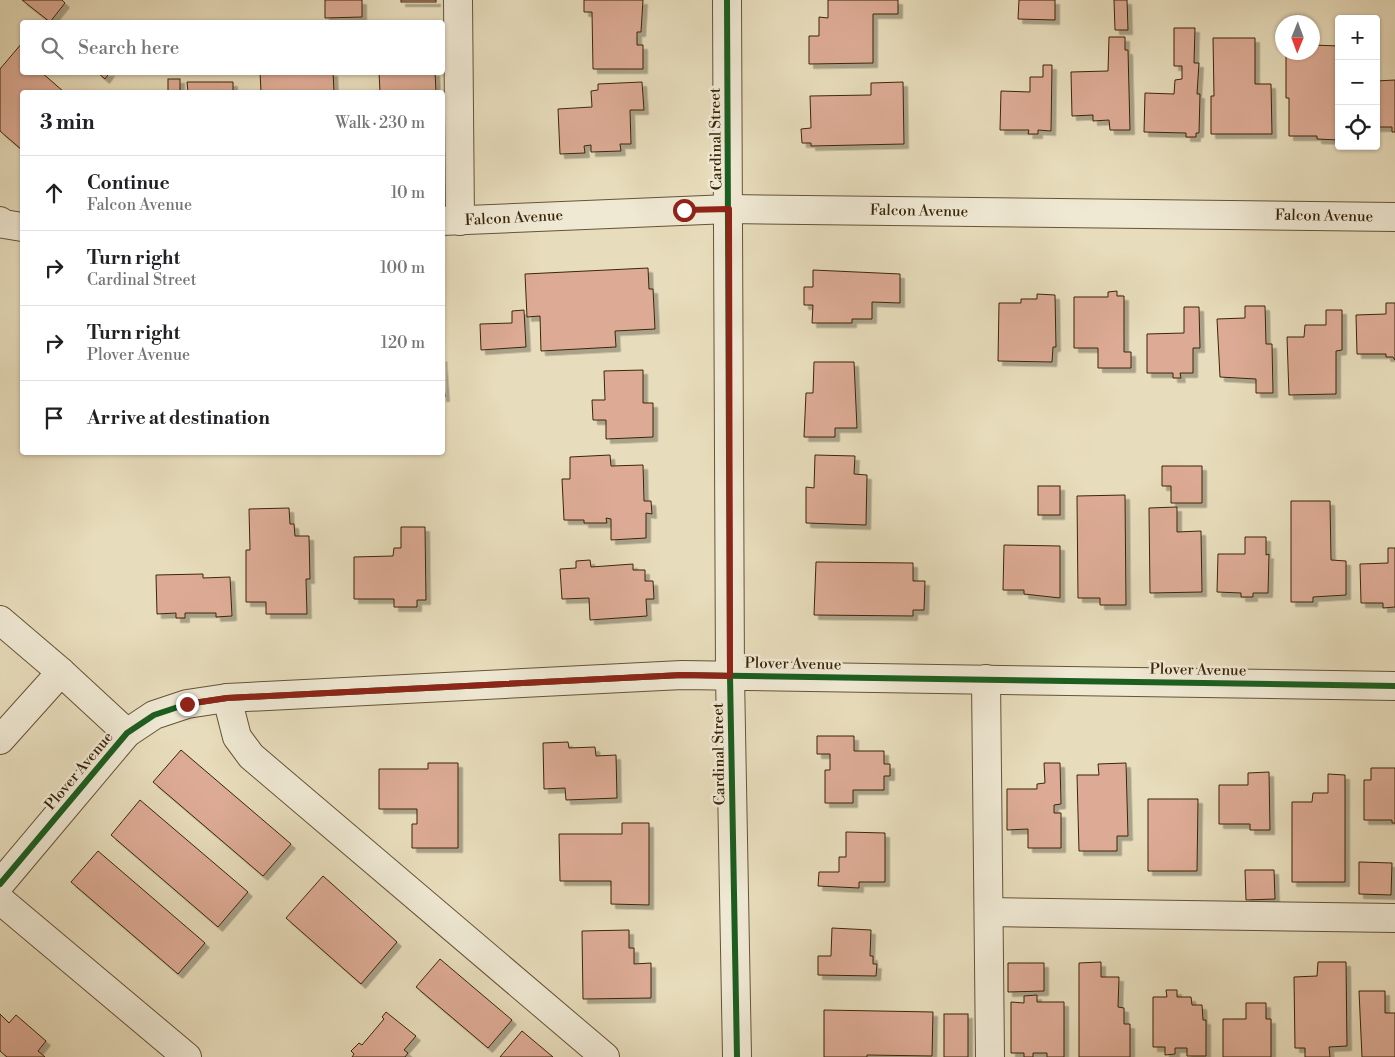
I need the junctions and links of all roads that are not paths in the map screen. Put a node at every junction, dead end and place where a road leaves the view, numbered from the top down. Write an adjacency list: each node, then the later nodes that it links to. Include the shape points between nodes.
1 (458, 0): 6 (street)
2 (727, 0): 3 (street, Cardinal Street)
3 (729, 209): 4 (street, Falcon Avenue); 6 (street, Falcon Avenue); 10 (street, Cardinal Street)
4 (1395, 217)
5 (0, 221): 7 (street)
6 (451, 221)
7 (20, 227)
8 (0, 620): 9 (street)
9 (61, 672): 14 (street); 15 (street)
10 (730, 676): 11 (street, Plover Avenue); 13 (street, Plover Avenue, via 682,675); 22 (street, Cardinal Street)
11 (986, 680): 12 (street, Plover Avenue); 18 (street)
12 (1395, 686)
13 (227, 698): 14 (street, Plover Avenue, via 187,704 154,715); 21 (street, via 238,737 251,756)
14 (127, 733): 16 (street, Plover Avenue)
15 (0, 740)
16 (0, 884)
17 (0, 900): 20 (street)
18 (989, 912): 19 (street); 23 (street)
19 (1395, 918)
20 (186, 1057)
21 (605, 1057)
22 (737, 1057)
23 (990, 1057)

